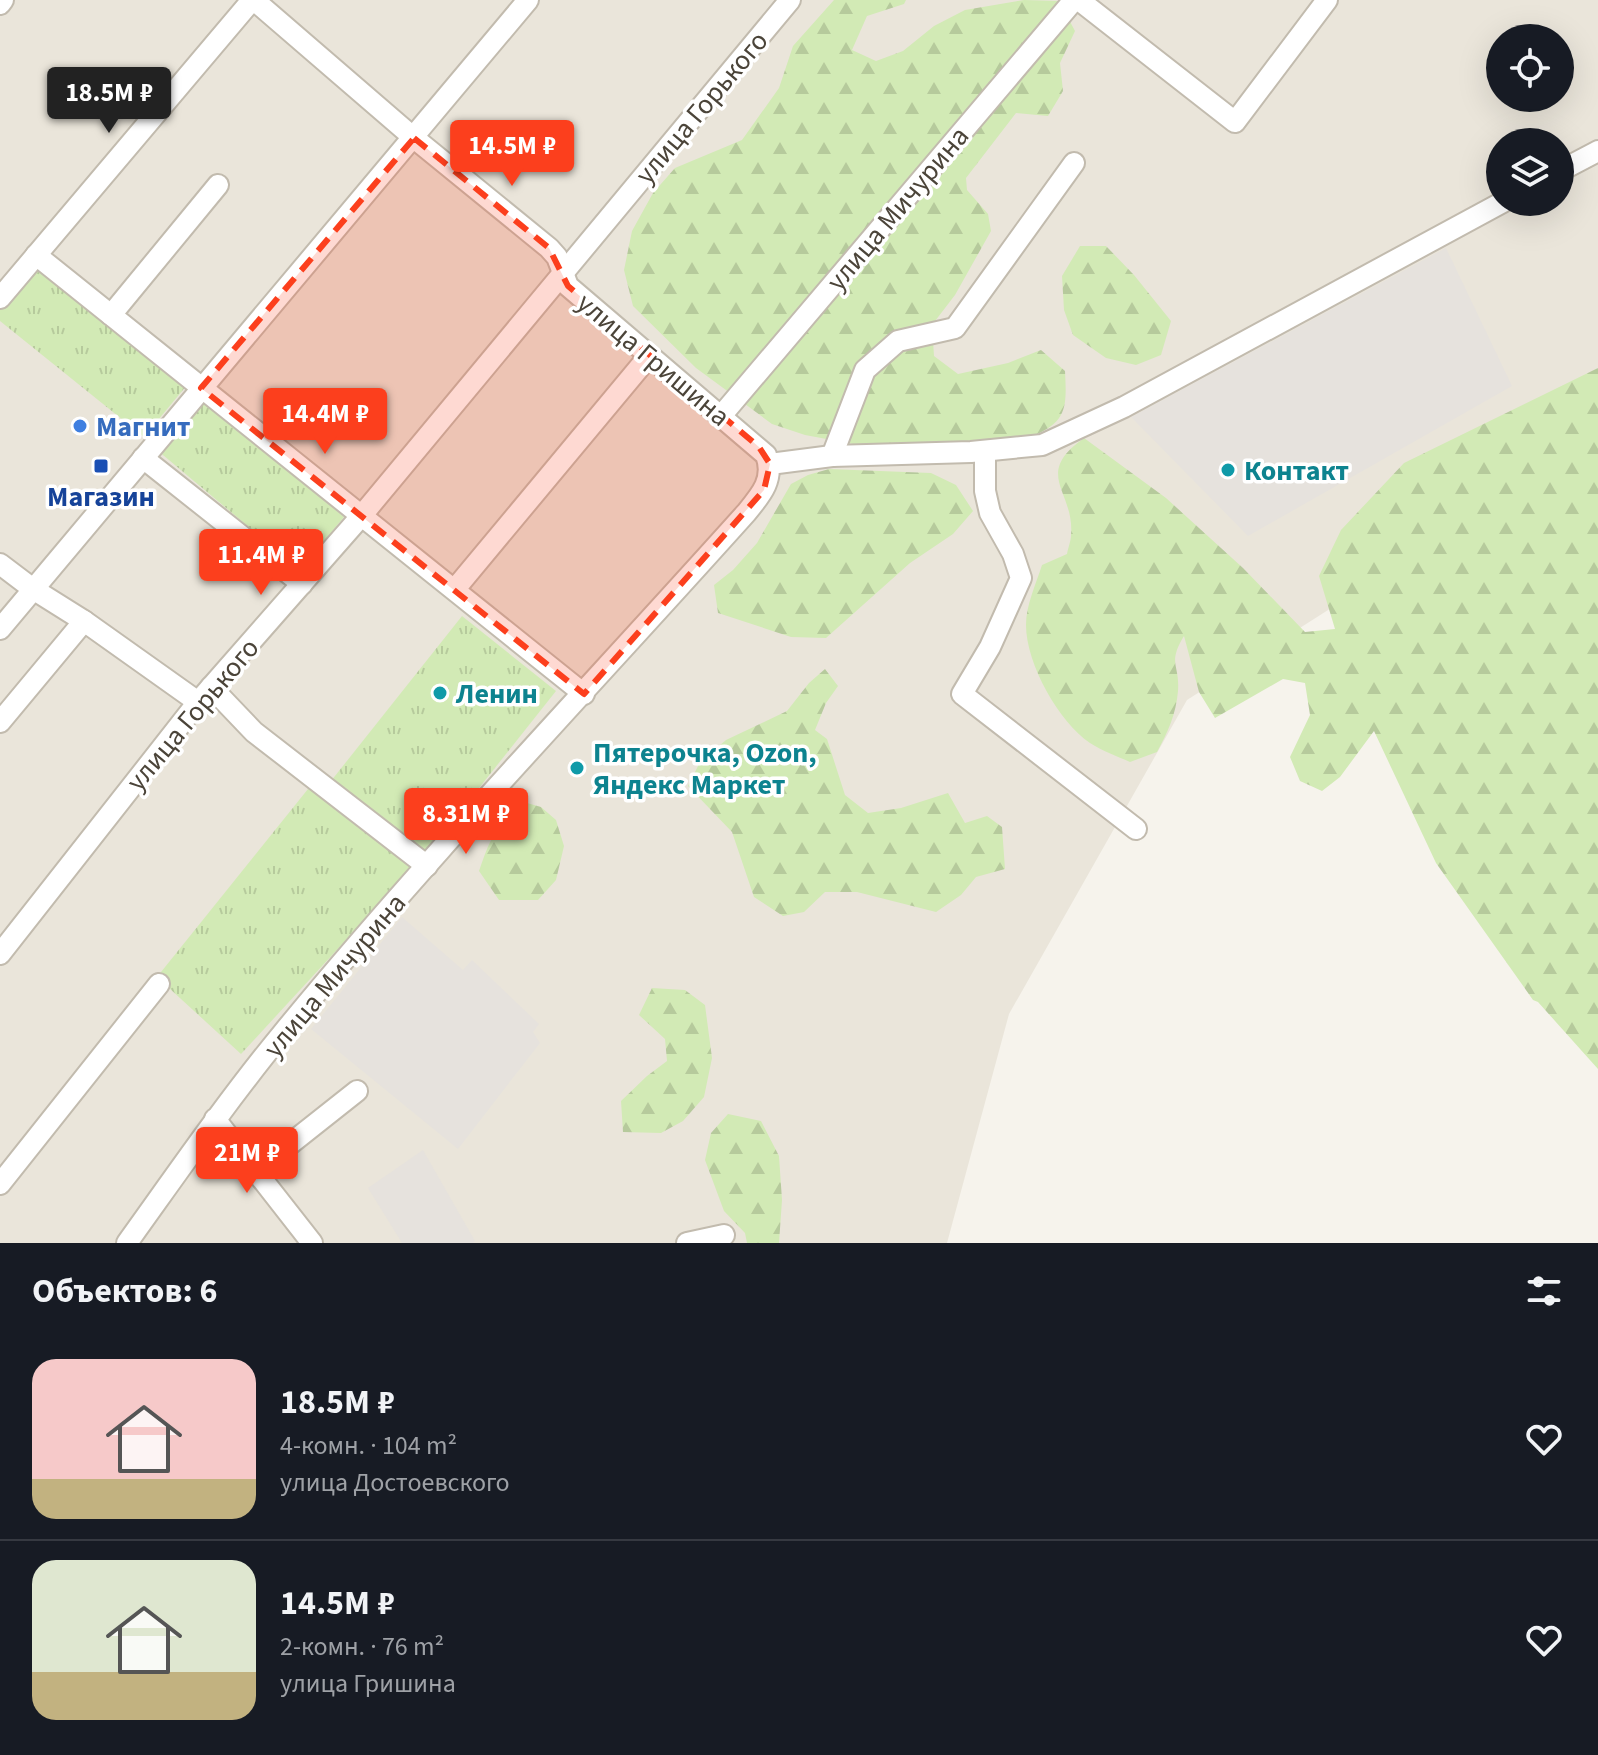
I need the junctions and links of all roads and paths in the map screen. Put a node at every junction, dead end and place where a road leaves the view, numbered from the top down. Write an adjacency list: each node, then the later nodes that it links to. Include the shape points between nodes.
1 (253, 0): 6 (street, улица Гришина); 12 (street)
2 (528, 0): 6 (street)
3 (790, 0): 13 (street, улица Горького)
4 (1077, 0): 5 (street, via 1235,122); 18 (street, улица Мичурина)
5 (1327, 0)
6 (414, 138): 13 (street, улица Гришина, via 549,248); 17 (street)
7 (1598, 151): 9 (street)
8 (1074, 163): 20 (street, via 955,328 898,341 865,370)
9 (1574, 164)
10 (218, 185): 15 (street)
11 (1486, 211): 19 (street, via 1124,407 1042,445)
12 (36, 255): 14 (street); 15 (street)
13 (562, 273): 16 (street, улица Гришина, via 568,286); 23 (street, улица Горького)
14 (0, 298)
15 (111, 315): 17 (street)
16 (649, 356): 18 (street, улица Гришина); 27 (street)
17 (201, 388): 21 (street); 23 (street)
18 (721, 416): 22 (street, улица Гришина, via 759,447)
19 (985, 451): 20 (street); 33 (street, via 990,513 1021,578 962,694)
20 (832, 456): 22 (street)
21 (143, 458): 25 (street); 26 (street)
22 (770, 464): 30 (street, улица Мичурина, via 764,490 746,513)
23 (363, 514): 25 (street, улица Горького); 27 (street)
24 (0, 564): 26 (street)
25 (302, 584): 31 (street, улица Горького)
26 (33, 589): 28 (street); 29 (street)
27 (455, 589): 30 (street)
28 (84, 621): 31 (street); 32 (street)
29 (0, 629)
30 (584, 694): 34 (street, улица Мичурина)
31 (204, 695): 34 (street); 35 (street, улица Горького)
32 (0, 722)
33 (1136, 829)
34 (427, 866): 38 (street, улица Мичурина)
35 (0, 954)
36 (159, 984): 40 (street)
37 (357, 1091): 39 (street)
38 (215, 1119): 39 (street); 42 (street, улица Мичурина)
39 (256, 1171): 43 (street)
40 (0, 1184)
41 (724, 1235): 44 (street)
42 (127, 1243)
43 (312, 1243)
44 (687, 1243)

